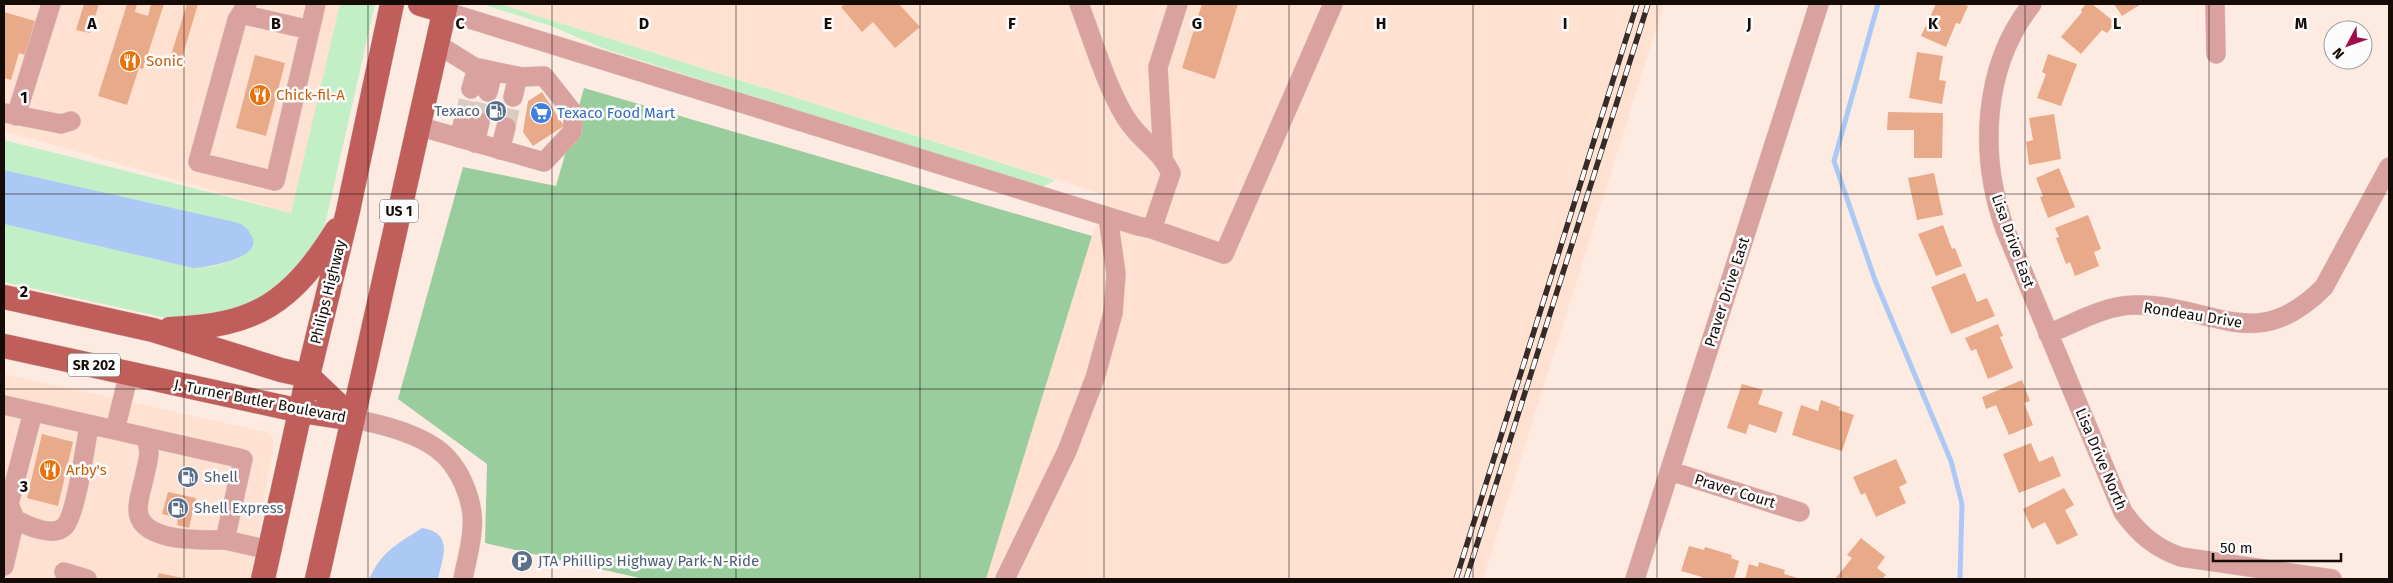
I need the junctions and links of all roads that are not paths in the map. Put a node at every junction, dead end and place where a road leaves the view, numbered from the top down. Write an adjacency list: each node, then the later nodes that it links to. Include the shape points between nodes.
1 (51, 4): 20 (street)
2 (316, 4): 13 (street)
3 (392, 4): 29 (main road, Philips Highway)
4 (420, 4): 11 (main road)
5 (1079, 4): 27 (street, via 1112,90 1129,123)
6 (1178, 4): 27 (street, via 1158,67)
7 (1333, 4): 31 (street, via 1224,254)
8 (1818, 4): 45 (street, Praver Drive East)
9 (2032, 4): 34 (street, Lisa Drive East, via 2012,36 1994,85 1989,117 1990,164 2000,214)
10 (2215, 4): 15 (street)
11 (445, 7): 14 (main road, US 1); 30 (street)
12 (244, 9): 13 (street); 13 (street, via 237,20 198,162 275,181)
13 (310, 30)
14 (437, 44): 16 (street); 23 (main road, US 1)
15 (2216, 54)
16 (485, 70): 17 (street); 18 (street)
17 (518, 76): 19 (street); 26 (street, via 544,76 574,114 572,132 544,162)
18 (480, 90)
19 (513, 97)
20 (10, 114): 21 (street, via 61,124)
21 (71, 121)
22 (472, 121): 25 (street)
23 (418, 126): 25 (street); 41 (main road, US 1)
24 (506, 127): 26 (street)
25 (467, 140): 26 (street)
26 (500, 150)
27 (1163, 157): 31 (street, via 1171,173)
28 (2389, 167): 34 (street, Rondeau Drive, via 2324,288 2290,315 2257,324 2237,323 2168,308 2134,305 2109,309)
29 (348, 210): 33 (main road, via 316,263 290,290 266,308 250,316 211,326); 37 (main road, Philips Highway)
30 (1108, 217): 31 (street); 56 (street, via 1116,274 1113,312 1096,378 1067,452)
31 (1152, 229)
32 (4, 297): 33 (main road)
33 (153, 330): 37 (main road)
34 (2048, 334): 58 (street, Lisa Drive North, via 2123,512 2149,541 2181,557)
35 (4, 346): 36 (main road, J. Turner Butler Boulevard / SR 202)
36 (129, 373): 39 (main road, J. Turner Butler Boulevard / SR 202); 43 (street)
37 (308, 376): 39 (main road, Philips Highway); 41 (main road, J. Turner Butler Boulevard)
38 (4, 405): 40 (street)
39 (301, 411): 41 (main road, J. Turner Butler Boulevard / SR 202); 49 (main road, Philips Highway)
40 (34, 412): 42 (street); 47 (street, via 9,504)
41 (353, 419): 54 (main road, US 1); 55 (street, via 414,437 437,449 460,477 470,501 472,529)
42 (89, 424): 43 (street); 47 (street, via 72,509 65,526 50,531)
43 (115, 430): 44 (street)
44 (145, 437): 48 (street, via 150,448 137,510 143,524 161,535); 48 (street, via 243,459)
45 (1670, 471): 46 (street, Praver Court); 57 (street, Praver Drive East)
46 (1800, 512)
47 (15, 519): 50 (street)
48 (225, 540): 49 (street)
49 (270, 550): 53 (main road, Philips Highway)
50 (4, 566)
51 (64, 572): 52 (street)
52 (87, 579)
53 (263, 579)
54 (316, 579)
55 (463, 579)
56 (1005, 579)
57 (1635, 579)
58 (2332, 579)

